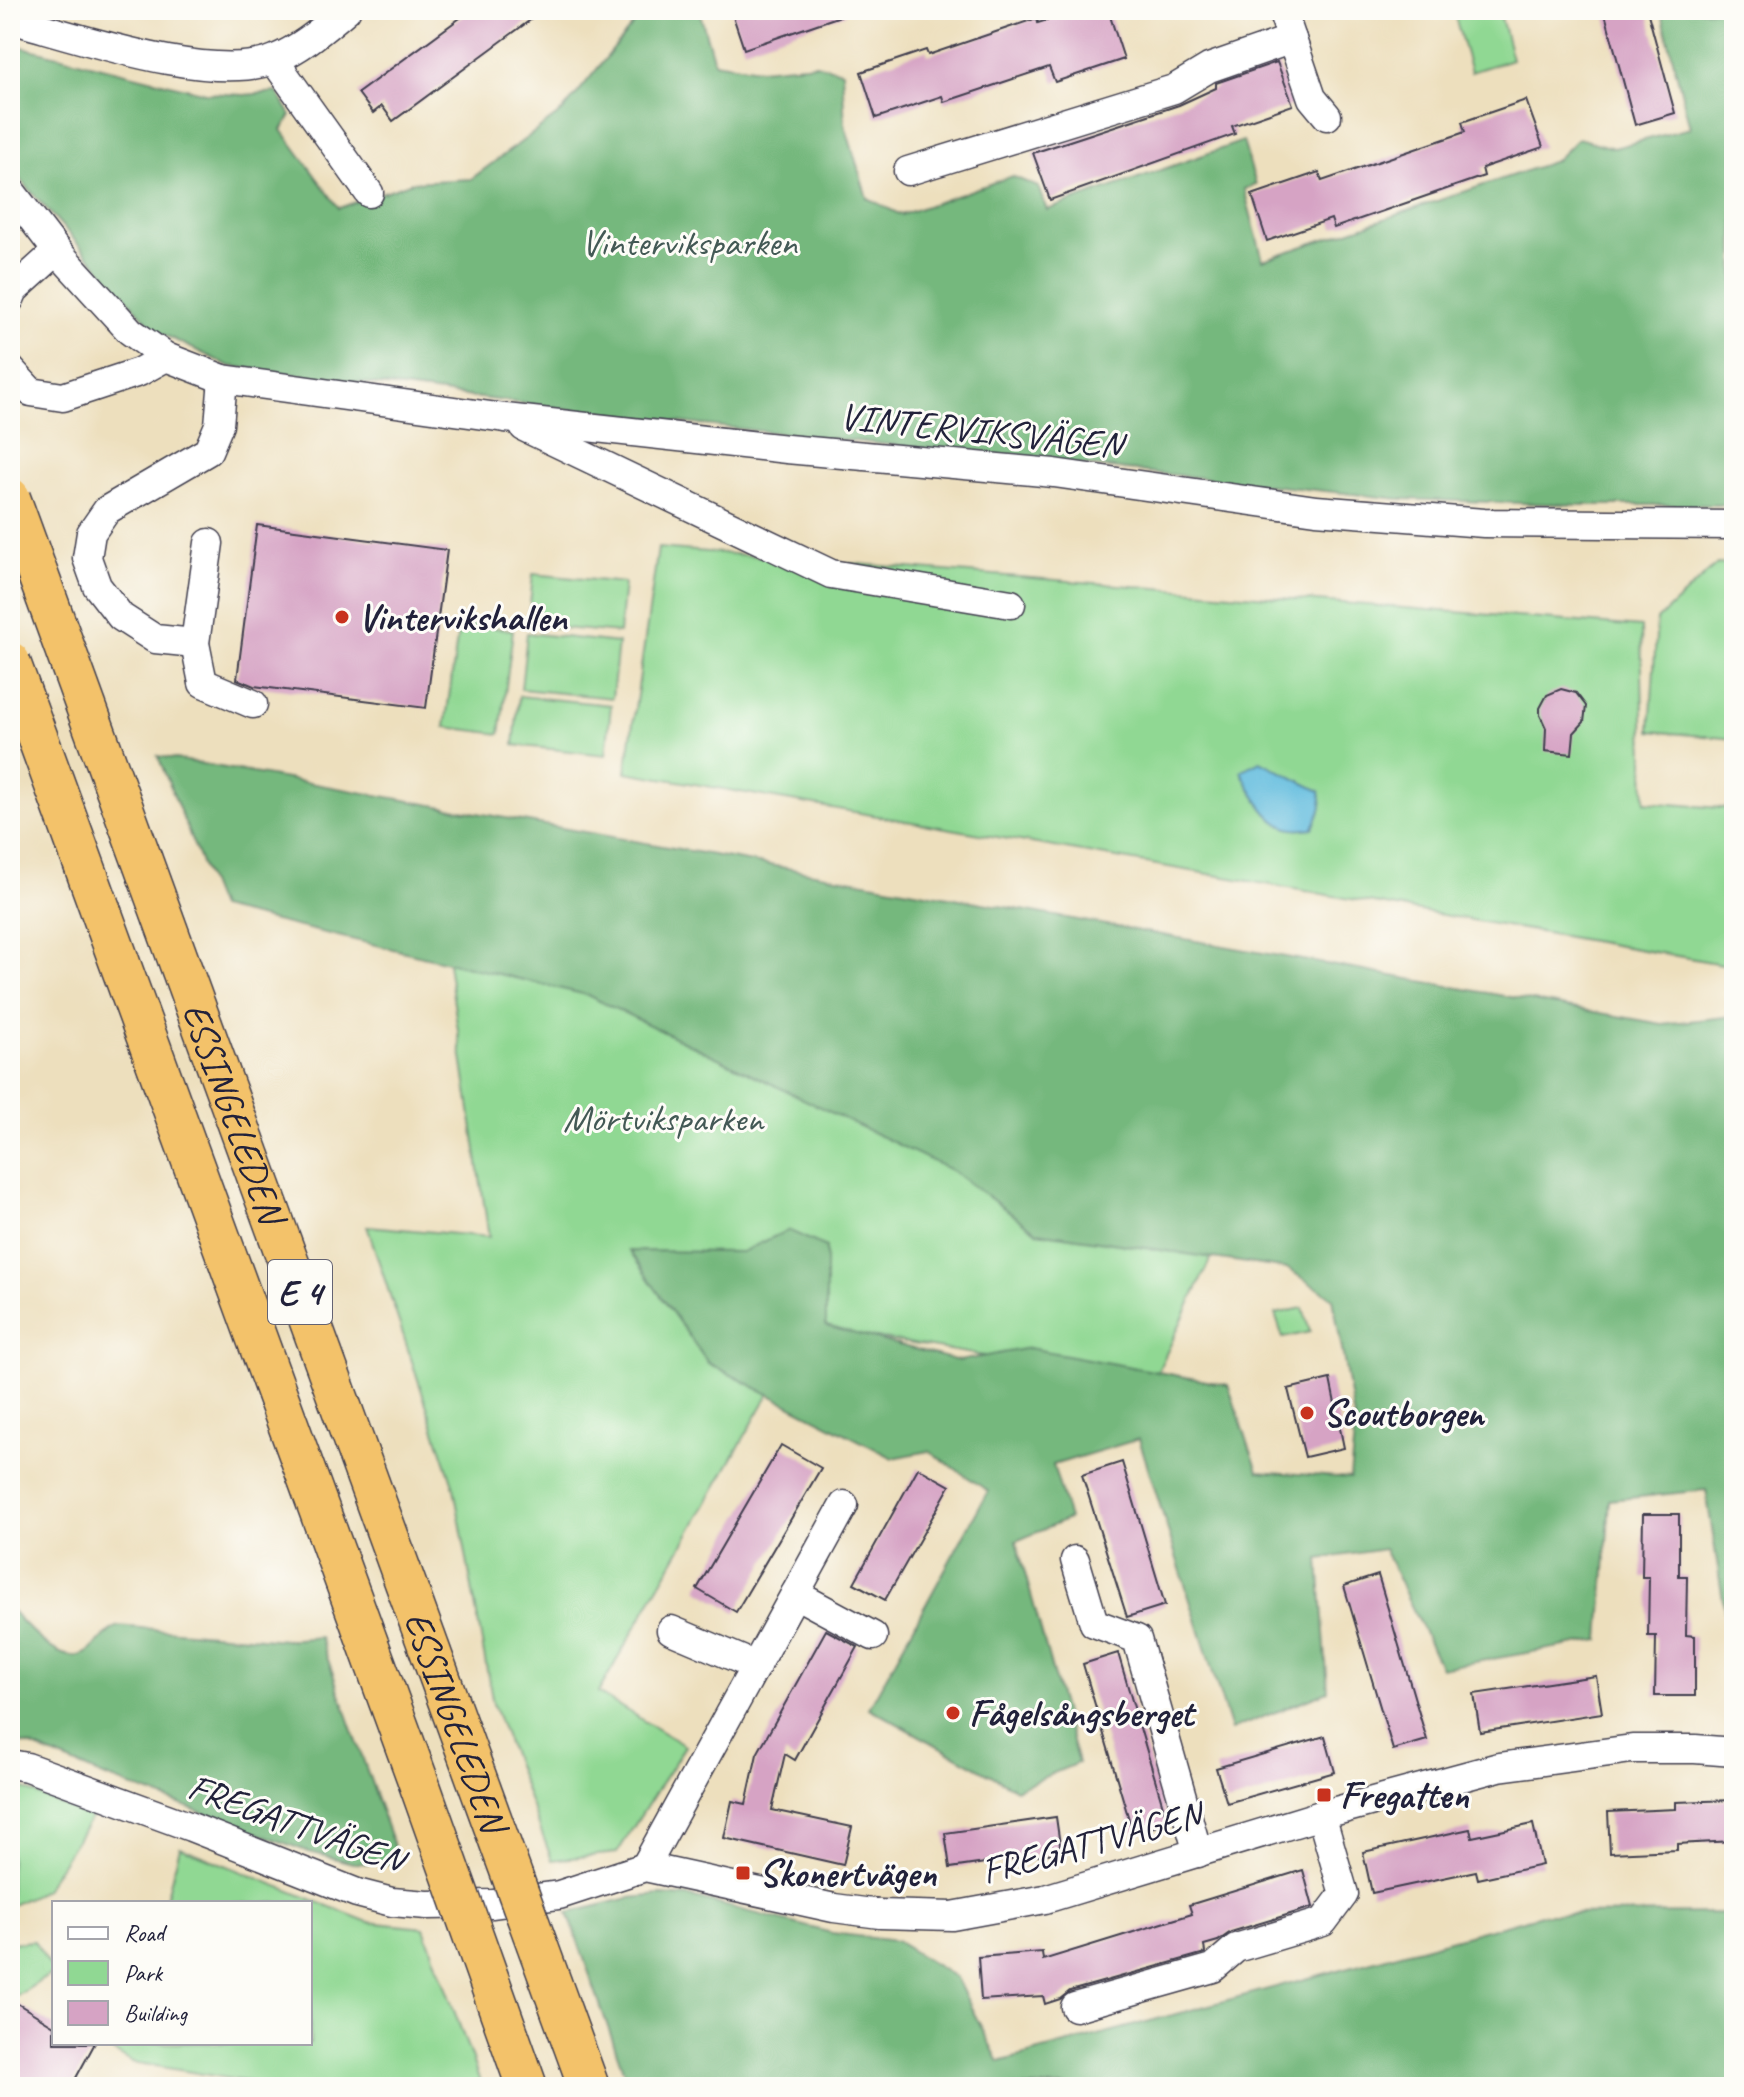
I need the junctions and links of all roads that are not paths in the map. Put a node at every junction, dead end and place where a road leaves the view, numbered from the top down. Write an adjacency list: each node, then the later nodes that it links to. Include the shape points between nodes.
1 (346, 10): 5 (street)
2 (1282, 10): 4 (street)
3 (10, 19): 5 (street, via 158,58 251,66)
4 (1292, 39): 6 (street, via 1312,98); 7 (street, via 1209,68 1174,89)
5 (274, 60): 9 (street)
6 (1327, 116)
7 (908, 171)
8 (10, 190): 10 (street, VINTERVIKSVÄGEN)
9 (369, 193)
10 (57, 251): 11 (street); 12 (street, VINTERVIKSVÄGEN, via 130,331)
11 (10, 299)
12 (166, 357): 13 (street, via 139,372 63,397 31,392); 14 (street, VINTERVIKSVÄGEN)
13 (10, 369)
14 (223, 379): 15 (street, VINTERVIKSVÄGEN); 20 (street, via 219,425 208,451 107,510 91,533 87,558 97,586 121,617 155,639)
15 (505, 418): 17 (street, VINTERVIKSVÄGEN, via 1054,473 1316,510 1484,523); 19 (street, via 831,574)
16 (10, 498): 36 (highway, ESSINGELEDEN / E 4, bridge)
17 (1734, 525)
18 (209, 543): 20 (street)
19 (1011, 604)
20 (195, 643): 22 (street, via 203,683)
21 (10, 662): 35 (highway, ESSINGELEDEN / E 4, bridge)
22 (253, 704)
23 (844, 1505): 25 (street)
24 (1075, 1560): 32 (street, via 1094,1623 1137,1639)
25 (795, 1594): 27 (street); 28 (street)
26 (671, 1630): 28 (street)
27 (873, 1636)
28 (756, 1666): 33 (street)
29 (1734, 1752): 31 (street, FREGATTVÄGEN, via 1632,1749 1543,1760 1452,1778)
30 (10, 1764): 33 (street, FREGATTVÄGEN, via 392,1902 493,1904 559,1895)
31 (1321, 1815): 32 (street, FREGATTVÄGEN); 34 (street, via 1344,1894 1323,1922 1236,1948 1213,1968)
32 (1198, 1853): 33 (street, FREGATTVÄGEN, via 1045,1899 952,1916 834,1908)
33 (645, 1867)
34 (1075, 2007)
35 (527, 2087)
36 (589, 2087)

